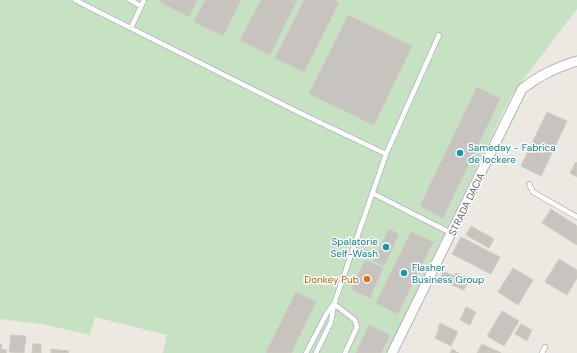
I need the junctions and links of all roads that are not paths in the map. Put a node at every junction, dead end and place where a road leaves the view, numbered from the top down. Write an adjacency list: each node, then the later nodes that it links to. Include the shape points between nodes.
1 (75, 0): 5 (lane)
2 (130, 0): 4 (lane)
3 (144, 0): 4 (lane)
4 (142, 6): 5 (lane)
5 (131, 28): 8 (lane)
6 (439, 35): 8 (lane)
7 (577, 61): 12 (street, STRADA DACIA, via 543,74 522,89)
8 (386, 154): 10 (lane)
9 (529, 184): 11 (lane, via 533,192)
10 (372, 193): 12 (lane); 13 (lane)
11 (577, 217)
12 (451, 233): 18 (street, STRADA DACIA)
13 (334, 304): 15 (lane, via 326,313); 16 (lane, via 331,322); 17 (lane, via 355,320 357,327)
14 (545, 347): 19 (lane)
15 (306, 353)
16 (316, 353)
17 (345, 353)
18 (392, 353)
19 (542, 353)

